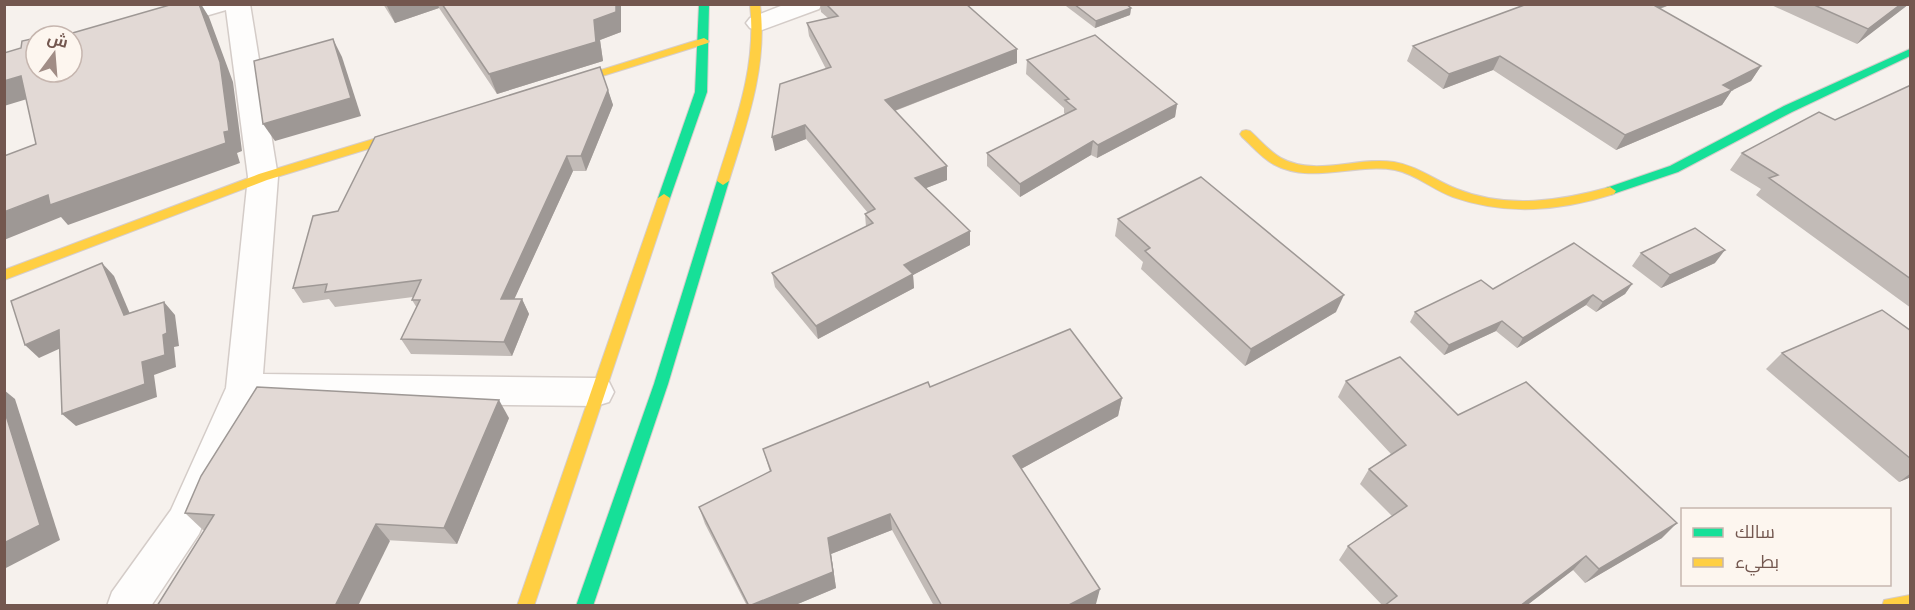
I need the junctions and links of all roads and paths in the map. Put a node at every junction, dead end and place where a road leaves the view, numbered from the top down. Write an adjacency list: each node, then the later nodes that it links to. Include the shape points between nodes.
1 (220, 4): 7 (street)
2 (238, 4): 12 (street)
3 (704, 4): 6 (main road)
4 (810, 4): 5 (street)
5 (757, 14): 19 (main road, via 751,87 661,384)
6 (704, 41): 9 (main road); 15 (main road, via 702,92)
7 (84, 44)
8 (1911, 52): 11 (main road, via 1674,169 1585,200 1541,207 1482,201 1457,194 1397,166 1289,166 1277,161)
9 (546, 90)
10 (432, 125): 12 (main road)
11 (1246, 134)
12 (263, 177): 13 (main road); 14 (street)
13 (4, 275)
14 (244, 388): 15 (street); 17 (street, via 185,522)
15 (596, 392): 18 (main road)
16 (1909, 604): 20 (main road)
17 (127, 606)
18 (525, 606)
19 (584, 606)
20 (1890, 606)

